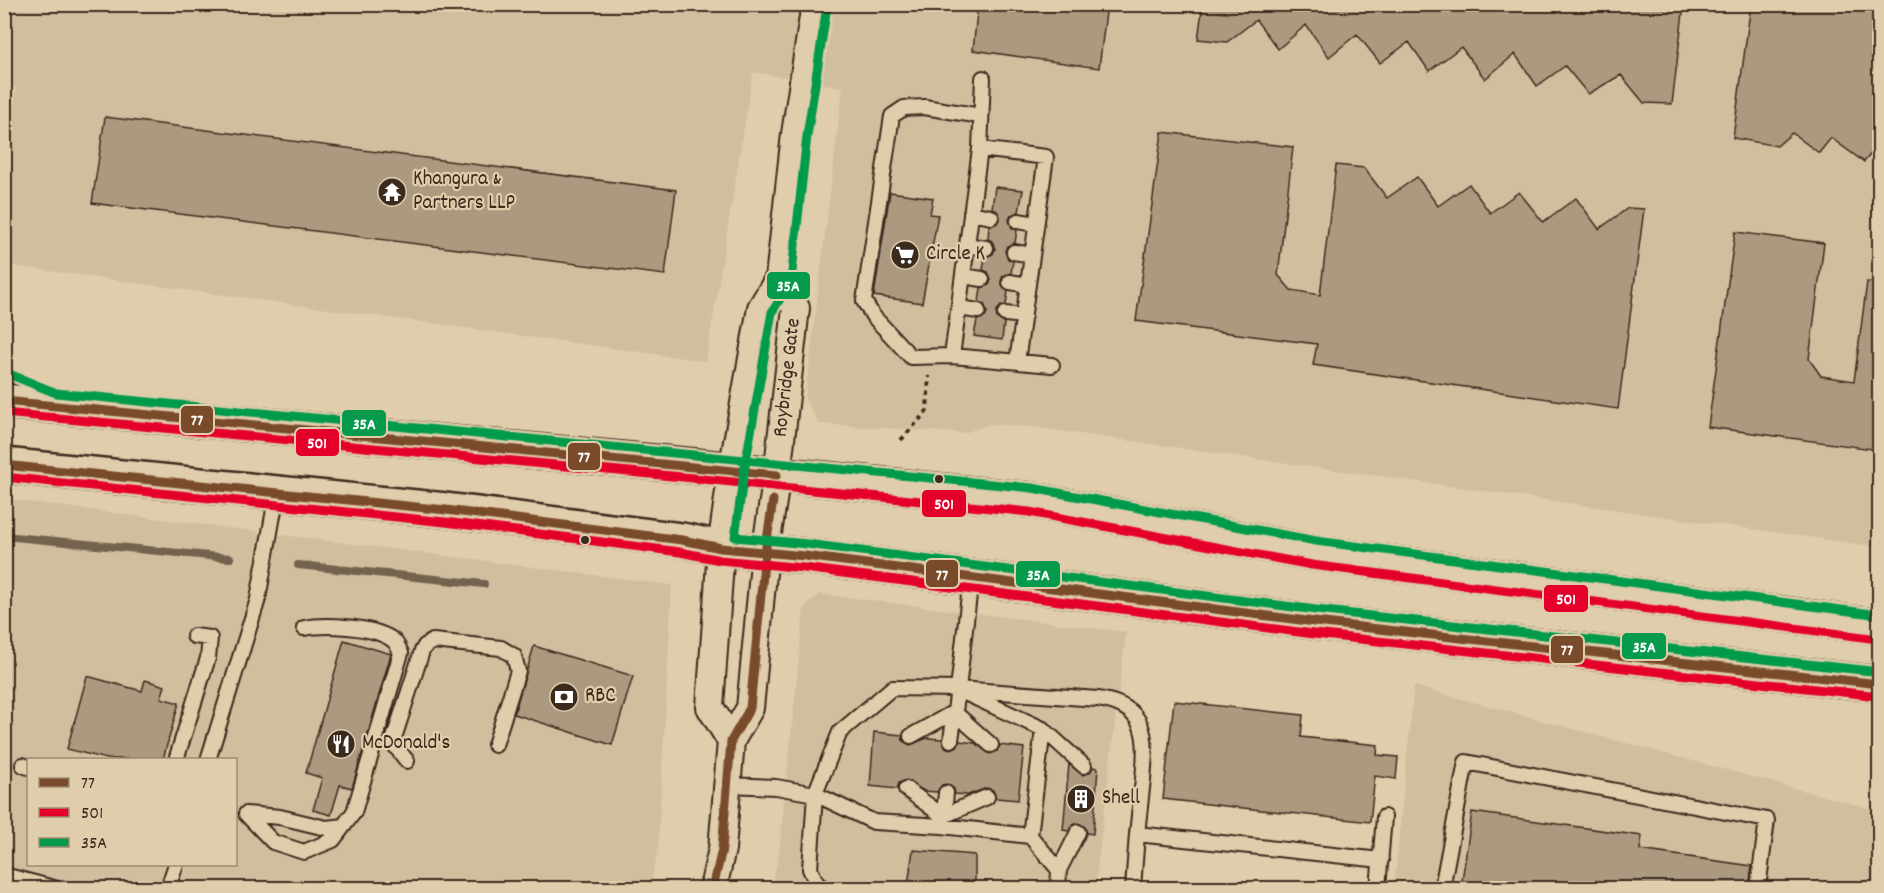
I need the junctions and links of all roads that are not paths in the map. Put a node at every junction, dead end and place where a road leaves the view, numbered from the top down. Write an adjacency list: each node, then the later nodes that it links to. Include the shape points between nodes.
1 (815, 4): 14 (street, Roybridge Gate)
2 (983, 78): 3 (lane)
3 (981, 116): 4 (lane); 22 (lane, via 924,107 904,108 892,116 864,301 911,357)
4 (980, 149): 5 (lane); 8 (lane, via 1046,157)
5 (971, 213): 6 (lane); 9 (lane)
6 (991, 217)
7 (1018, 221): 8 (lane)
8 (1036, 224): 12 (lane)
9 (967, 245): 10 (lane); 13 (lane)
10 (986, 248)
11 (1014, 252): 12 (lane)
12 (1032, 255): 17 (lane)
13 (963, 276): 15 (lane); 18 (lane)
14 (779, 278): 29 (street, Roybridge Gate, via 761,308); 30 (street, Roybridge Gate, via 796,308)
15 (982, 279)
16 (1010, 282): 17 (lane)
17 (1028, 285): 21 (lane)
18 (959, 308): 19 (lane); 22 (lane)
19 (978, 311)
20 (1005, 314): 21 (lane)
21 (1024, 316): 23 (lane)
22 (952, 356): 23 (lane)
23 (1017, 362): 24 (lane)
24 (1052, 365)
25 (4, 385): 27 (main road)
26 (4, 400): 27 (main road)
27 (53, 405): 29 (main road)
28 (4, 465): 31 (main road)
29 (732, 470): 30 (main road); 32 (street, Roybridge Gate)
30 (777, 475): 33 (street, Roybridge Gate); 35 (main road, via 1031,500 1314,553)
31 (278, 493): 32 (main road, via 446,510); 48 (lane, via 258,599)
32 (721, 548): 33 (main road); 44 (street, Roybridge Gate, via 710,707)
33 (765, 553): 34 (main road); 44 (street, Roybridge Gate, via 750,708)
34 (971, 578): 38 (main road, via 1315,622); 39 (lane)
35 (1880, 627)
36 (304, 628): 58 (lane, via 319,625 380,633 395,642 400,653 354,812)
37 (194, 636): 47 (lane, via 210,638 208,658)
38 (1880, 684)
39 (958, 689): 40 (lane); 41 (lane); 54 (lane, via 892,688 840,732); 60 (lane, via 1098,699 1127,708 1145,733)
40 (954, 712): 42 (lane); 43 (lane); 46 (lane)
41 (1043, 729): 50 (lane); 61 (lane)
42 (911, 736)
43 (951, 740)
44 (731, 741): 51 (street)
45 (495, 745): 49 (lane, via 518,671 514,656 501,648 433,641 422,651 394,738 395,746)
46 (991, 745)
47 (176, 758)
48 (208, 758)
49 (407, 761)
50 (1084, 766)
51 (727, 785): 54 (lane); 68 (street, via 722,849)
52 (906, 789): 57 (lane)
53 (946, 793): 57 (lane)
54 (815, 794): 57 (lane, via 874,822); 69 (lane, via 810,870 816,884)
55 (987, 797): 57 (lane)
56 (1384, 818): 62 (lane)
57 (943, 821): 61 (lane)
58 (344, 825): 58 (lane, via 333,840 304,852 273,842 246,814 326,828)
59 (1078, 832): 64 (lane)
60 (1137, 834): 62 (lane); 71 (lane)
61 (1030, 836): 64 (lane)
62 (1381, 860): 72 (lane)
63 (175, 866): 67 (lane)
64 (1059, 870): 70 (lane)
65 (4, 874): 66 (lane)
66 (54, 888)
67 (168, 888)
68 (713, 888)
69 (824, 888)
70 (1058, 888)
71 (1133, 888)
72 (1378, 888)
73 (1442, 888): 74 (lane, via 1466,762 1767,820)
74 (1758, 888)

